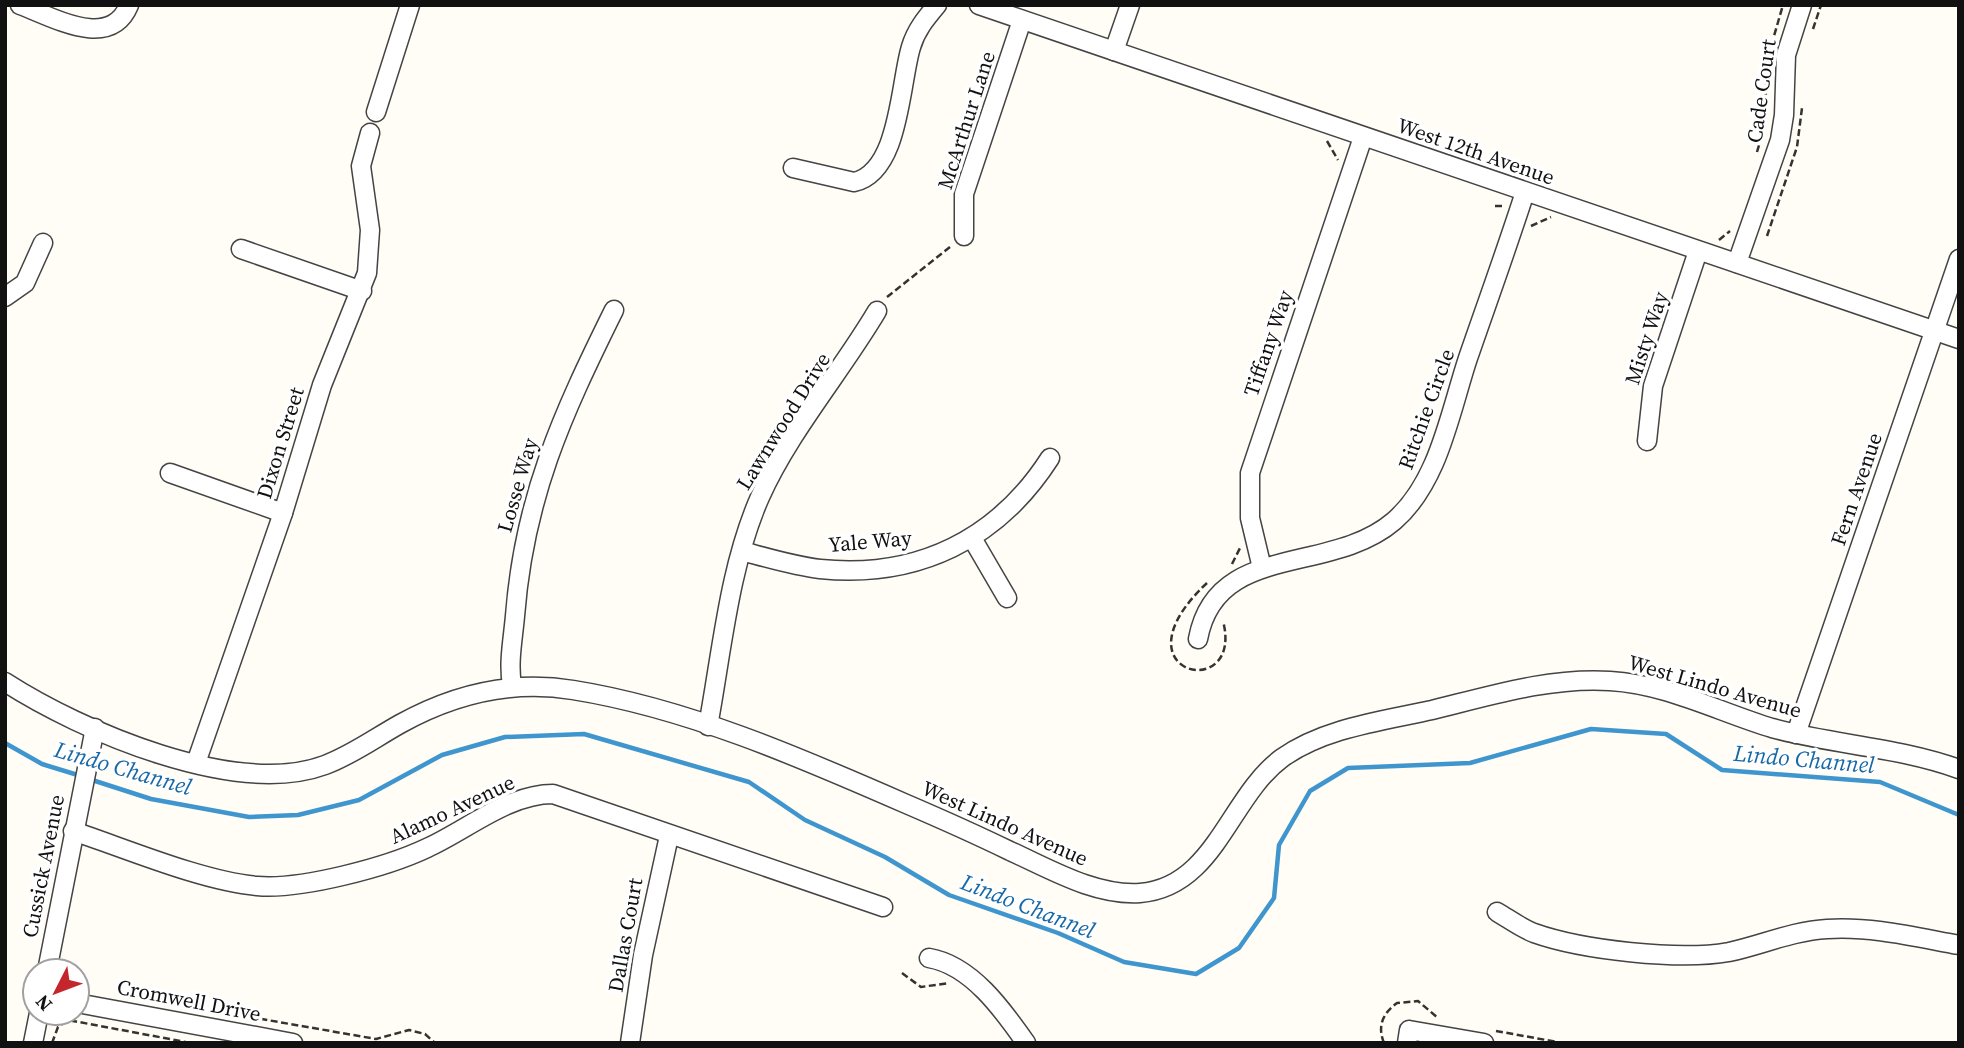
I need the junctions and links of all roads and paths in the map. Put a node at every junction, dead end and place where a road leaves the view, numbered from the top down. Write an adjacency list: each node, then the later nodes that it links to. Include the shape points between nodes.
1 (20, 5): 2 (street, via 97,30 115,25)
2 (129, 5)
3 (410, 5): 11 (street)
4 (937, 5): 17 (street, via 915,36 895,127 871,172 853,182)
5 (979, 5): 9 (street, West 12th Avenue)
6 (1129, 5): 10 (street)
7 (1783, 5): 15 (path, via 1767,60 1765,121)
8 (1802, 5): 30 (street, Cade Court, via 1786,55 1780,140)
9 (1022, 20): 10 (street, West 12th Avenue); 24 (street, McArthur Lane, via 964,194)
10 (1114, 51): 13 (street, West 12th Avenue)
11 (376, 112)
12 (370, 132): 31 (street, Dixon Street, via 361,166 370,245)
13 (1363, 137): 18 (street, West 12th Avenue); 44 (street, Tiffany Way, via 1250,473 1249,510)
14 (1322, 139): 16 (path, via 1329,142)
15 (1756, 156)
16 (1338, 160)
17 (793, 168)
18 (1525, 192): 28 (street, West 12th Avenue); 44 (street, Ritchie Circle, via 1439,447 1417,495 1384,529 1356,545)
19 (1490, 197): 20 (path)
20 (1499, 216)
21 (1554, 217): 23 (path, via 1530,226)
22 (1731, 229): 25 (path, via 1724,239)
23 (1527, 234)
24 (964, 236): 34 (path, via 898,287)
25 (1712, 239)
26 (43, 243): 32 (street, via 25,283)
27 (241, 249): 31 (street)
28 (1698, 251): 30 (street, West 12th Avenue); 37 (street, Misty Way, via 1653,386)
29 (1959, 259): 35 (street, Fern Avenue)
30 (1737, 263): 35 (street, West 12th Avenue)
31 (362, 291): 40 (street, Dixon Street, via 322,385)
32 (5, 297)
33 (614, 310): 51 (street, Losse Way, via 561,421 532,503 520,569)
34 (877, 310): 43 (street, Lawnwood Drive, via 769,480)
35 (1935, 331): 36 (street, West 12th Avenue); 54 (street, Fern Avenue)
36 (1959, 339)
37 (1647, 441)
38 (1050, 458): 41 (street, Yale Way, via 1014,507)
39 (170, 473): 40 (street)
40 (283, 513): 55 (street, Dixon Street)
41 (972, 538): 43 (street, Yale Way, via 925,559 853,569 804,566); 47 (street)
42 (1240, 541): 45 (path, via 1231,565)
43 (742, 551): 52 (street, Lawnwood Drive)
44 (1262, 568): 49 (street, Ritchie Circle, via 1218,594 1204,612)
45 (1224, 570)
46 (1208, 583): 48 (path, via 1187,604 1170,636 1173,654 1181,664 1200,669 1222,657 1227,645)
47 (1007, 598)
48 (1223, 614)
49 (1198, 639)
50 (5, 682): 53 (street, West Lindo Avenue, via 50,709)
51 (512, 685): 52 (street, West Lindo Avenue, via 593,693); 55 (street, West Lindo Avenue, via 429,709 342,758 307,770 252,774)
52 (708, 726): 54 (street, West Lindo Avenue, via 902,802 1073,879 1135,893 1163,888 1194,868 1256,783 1286,756 1324,737 1382,721 1547,685 1614,681 1661,690)
53 (95, 728): 55 (street, West Lindo Avenue); 57 (street, Cussick Avenue)
54 (1796, 734): 56 (street, West Lindo Avenue, via 1908,753)
55 (196, 763)
56 (1959, 769)
57 (73, 831): 58 (street, Alamo Avenue, via 208,876 260,887 348,873 405,858 518,800 543,794 573,799); 62 (street, Cussick Avenue)
58 (669, 836): 59 (street, Alamo Avenue); 72 (street, Dallas Court, via 643,955)
59 (883, 907)
60 (1497, 912): 61 (street, via 1545,936 1671,956 1731,951 1828,929 1870,930)
61 (1959, 945)
62 (50, 957)
63 (929, 958): 73 (street, via 949,963 969,978)
64 (902, 973): 65 (path, via 920,987)
65 (956, 985)
66 (91, 1006): 70 (street, Cromwell Drive)
67 (244, 1019): 71 (path, via 261,1018 376,1039 409,1030 425,1034)
68 (52, 1043): 69 (path, via 58,1027 68,1020)
69 (191, 1043)
70 (293, 1043)
71 (435, 1043)
72 (630, 1043)
73 (1026, 1043)
74 (1407, 1043): 75 (street, via 1409,1030)
75 (1484, 1043)

